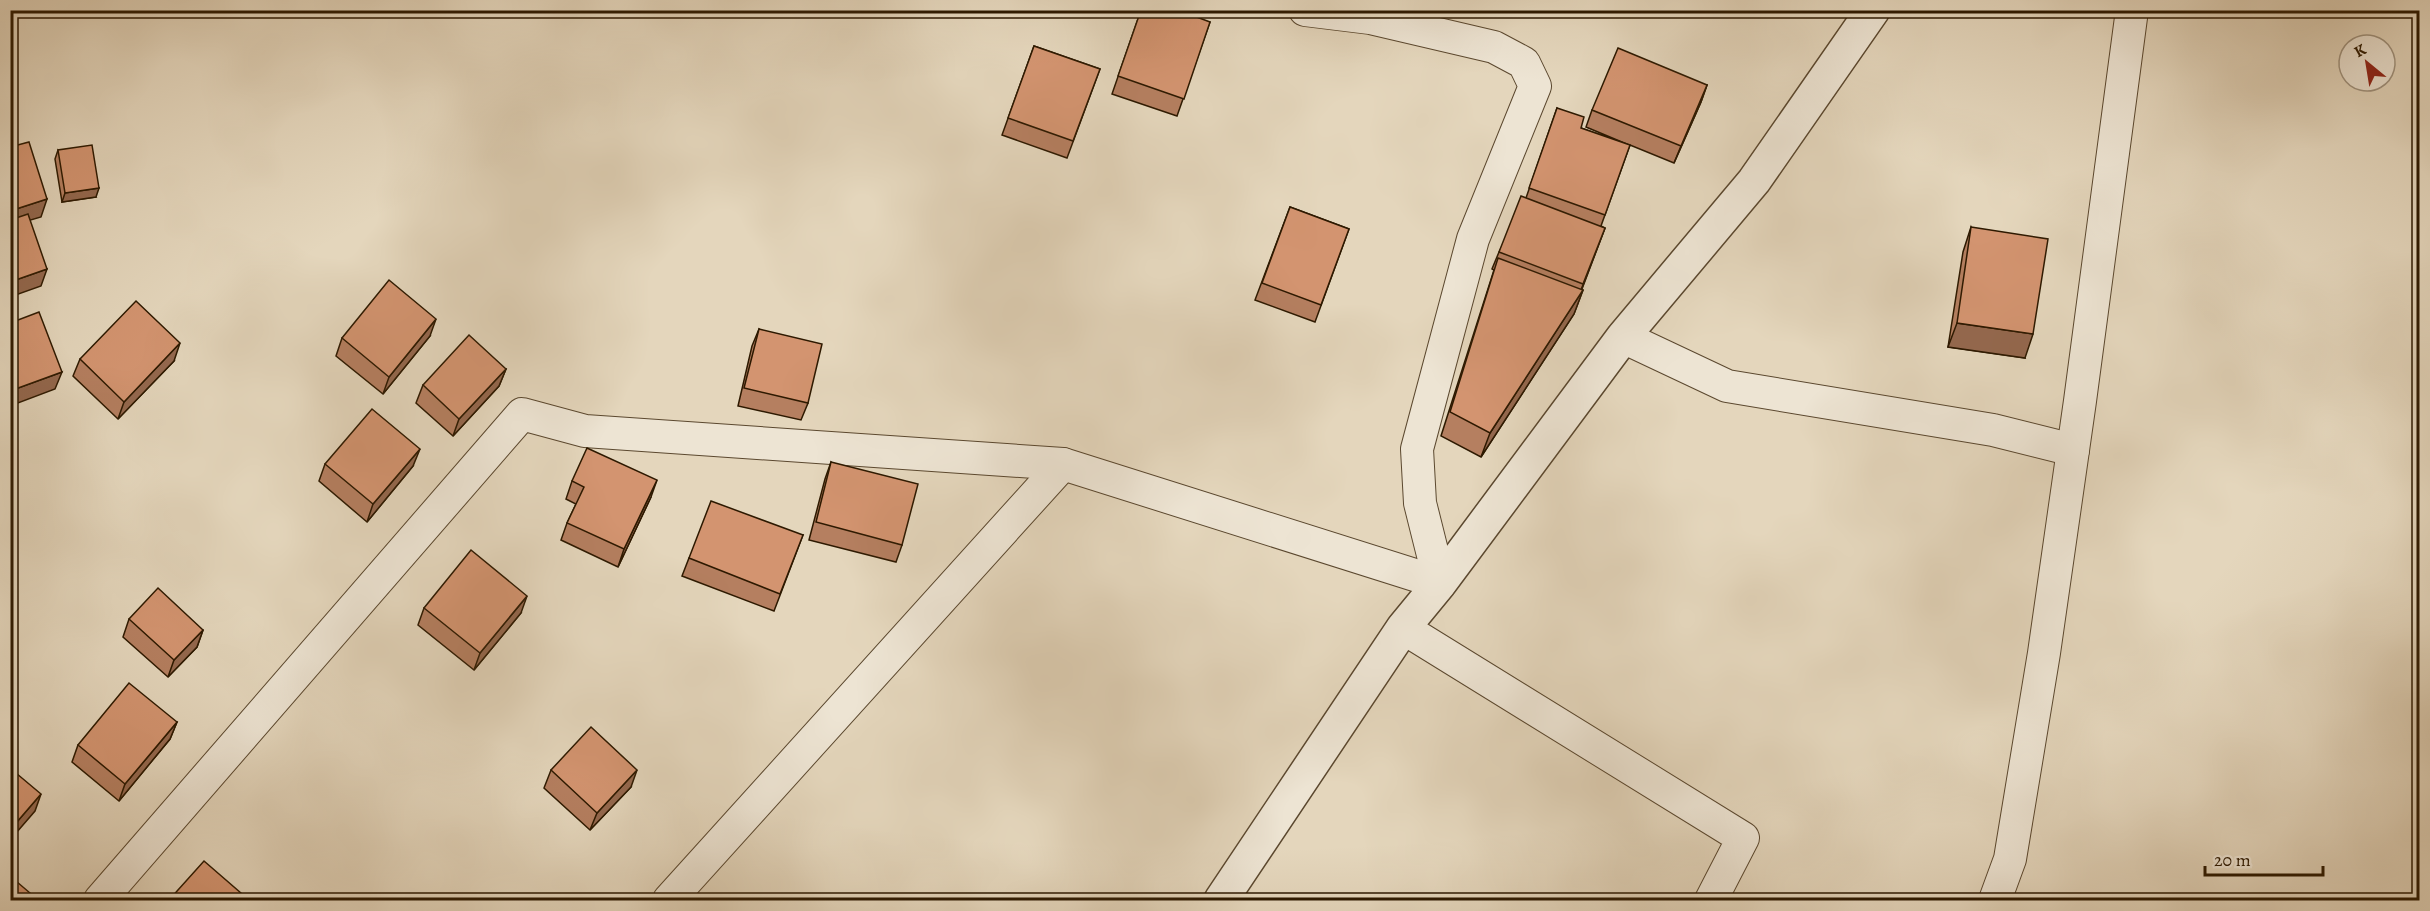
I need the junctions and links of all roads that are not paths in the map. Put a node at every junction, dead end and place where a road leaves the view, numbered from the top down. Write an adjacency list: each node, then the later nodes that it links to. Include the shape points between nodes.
1 (1305, 10): 7 (street, via 1370,18 1494,47 1524,63 1535,86 1473,239 1417,449 1420,503)
2 (1873, 10): 4 (street, via 1754,181)
3 (2132, 10): 5 (street)
4 (1623, 337): 5 (street, via 1727,386 1993,430); 7 (street)
5 (2073, 450): 13 (street, via 2010,859)
6 (1064, 464): 7 (street); 9 (street, via 585,431 522,414); 10 (street)
7 (1440, 583): 8 (street)
8 (1403, 628): 11 (street); 12 (street, via 1743,838)
9 (100, 900)
10 (669, 900)
11 (1221, 900)
12 (1711, 900)
13 (1995, 900)

